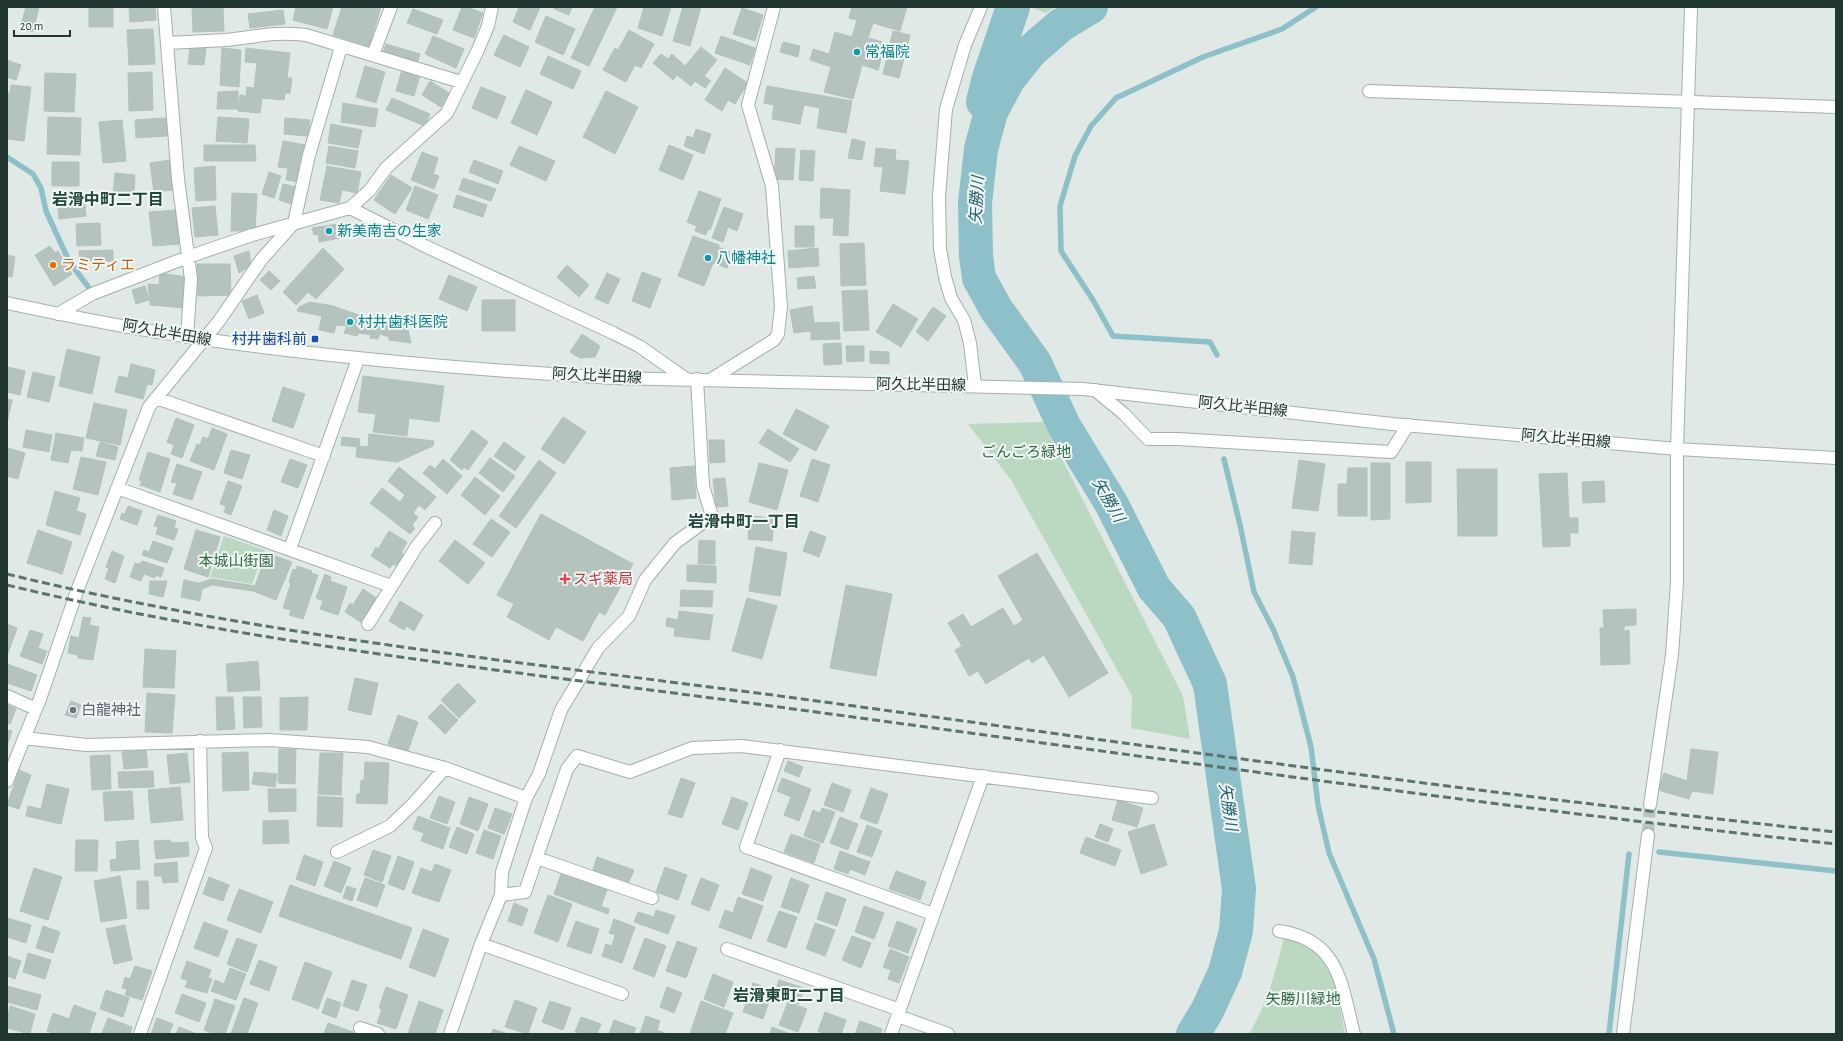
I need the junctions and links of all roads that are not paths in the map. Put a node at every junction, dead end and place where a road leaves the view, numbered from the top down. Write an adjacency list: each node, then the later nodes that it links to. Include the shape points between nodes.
1 (164, 7): 7 (street)
2 (391, 7): 9 (street)
3 (492, 7): 10 (street, via 485,32)
4 (774, 7): 23 (street, via 748,105 772,186 781,308 778,334 774,340)
5 (981, 7): 24 (street, via 965,45 946,109 939,196 940,249 945,277 951,298 964,320 970,343)
6 (1691, 7): 12 (street)
7 (167, 43): 8 (street, via 226,40 272,32 306,35); 16 (street, via 178,179)
8 (340, 47): 9 (street); 15 (street, via 309,155)
9 (373, 55): 10 (street)
10 (461, 82): 14 (street, via 447,113 386,168 370,190)
11 (1369, 91): 12 (street)
12 (1688, 101): 13 (street); 28 (street)
13 (1836, 107)
14 (350, 208): 15 (street); 22 (street, via 425,246 586,319 639,346)
15 (294, 223): 16 (street); 20 (street, via 261,260 219,320)
16 (188, 257): 18 (street, via 92,294); 19 (street, via 191,279)
17 (7, 303): 18 (street, 阿久比半田線)
18 (58, 314): 19 (street, 阿久比半田線)
19 (187, 337): 20 (street, 阿久比半田線)
20 (202, 339): 21 (street, 阿久比半田線); 26 (street)
21 (358, 359): 22 (street, 阿久比半田線, via 535,373); 29 (street)
22 (691, 379): 23 (street, 阿久比半田線); 44 (street, via 703,486 712,516 675,543 645,580 628,616 598,648 561,710 539,774)
23 (710, 380): 24 (street, 阿久比半田線)
24 (975, 386): 25 (street, 阿久比半田線)
25 (1089, 389): 27 (street, 阿久比半田線); 27 (street, via 1124,414 1148,440 1177,439 1391,452)
26 (156, 398): 29 (street); 31 (street, via 149,407)
27 (1408, 425): 28 (street, 阿久比半田線)
28 (1676, 449): 30 (street, 阿久比半田線); 46 (street, via 1677,582 1672,656)
29 (324, 456): 33 (street)
30 (1836, 458)
31 (117, 488): 33 (street); 37 (street)
32 (435, 523): 34 (street)
33 (290, 549): 34 (street)
34 (391, 586): 35 (street)
35 (368, 624)
36 (7, 696): 37 (street)
37 (36, 708): 38 (street)
38 (24, 738): 39 (street, via 86,745); 43 (street)
39 (200, 741): 41 (street, via 269,740 368,747); 59 (street, via 202,838 206,848)
40 (780, 750): 42 (street); 49 (street, via 741,746 692,748 630,772 577,756 567,769); 52 (street, via 746,847)
41 (445, 768): 44 (street); 48 (street, via 390,826)
42 (982, 776): 45 (street); 52 (street)
43 (7, 781)
44 (526, 798): 50 (street, via 502,872)
45 (1152, 798)
46 (1650, 805)
47 (1648, 835): 65 (street)
48 (336, 852)
49 (537, 858): 50 (street, via 525,892); 51 (street)
50 (501, 895): 54 (street)
51 (652, 898)
52 (933, 914): 57 (street)
53 (1278, 931): 64 (street, via 1311,941 1326,954 1337,969)
54 (481, 944): 56 (street); 61 (street)
55 (727, 948): 57 (street)
56 (622, 994)
57 (899, 1013): 62 (street); 63 (street)
58 (360, 1028): 60 (street)
59 (140, 1034)
60 (378, 1034)
61 (450, 1034)
62 (891, 1034)
63 (948, 1034)
64 (1354, 1034)
65 (1623, 1034)

